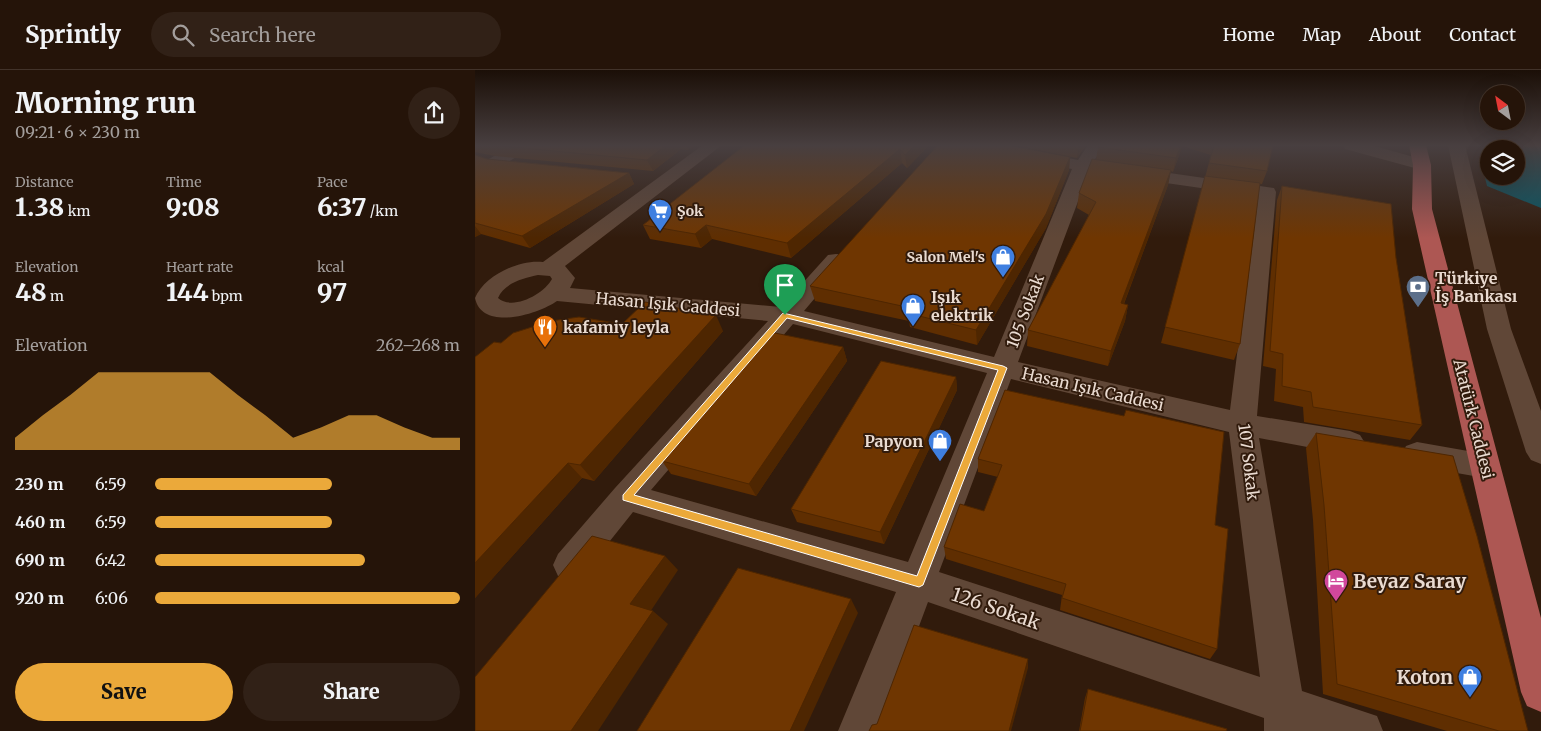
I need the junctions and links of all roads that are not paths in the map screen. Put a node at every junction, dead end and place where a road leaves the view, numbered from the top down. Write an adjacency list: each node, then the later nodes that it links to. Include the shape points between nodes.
1 (671, 176): 7 (street)
2 (1082, 176): 13 (street, 105 Sokak)
3 (1188, 176): 14 (street, 107 Sokak, via 1267,192)
4 (1421, 176): 16 (main road, Atatürk Caddesi, via 1423,209)
5 (1463, 176): 15 (street, via 1499,329)
6 (637, 177): 7 (street)
7 (665, 180): 9 (street)
8 (853, 241): 12 (street)
9 (549, 268): 10 (street, via 563,274 564,280); 11 (street, via 525,270 502,280)
10 (554, 294): 11 (street, via 544,301 518,309); 12 (street, Hasan Işık Caddesi)
11 (485, 300)
12 (785, 315): 13 (street, Hasan Işık Caddesi); 17 (street)
13 (1003, 368): 14 (street, Hasan Işık Caddesi); 19 (street, 105 Sokak)
14 (1242, 424): 16 (street, Hasan Işık Caddesi); 21 (street, 107 Sokak)
15 (1541, 452)
16 (1485, 466): 20 (main road, Atatürk Caddesi)
17 (626, 497): 18 (street); 19 (street, 126 Sokak)
18 (557, 581)
19 (919, 582): 21 (street, 126 Sokak); 22 (street, 105 Sokak)
20 (1541, 692)
21 (1285, 718): 23 (street, 126 Sokak)
22 (859, 731)
23 (1362, 731)

